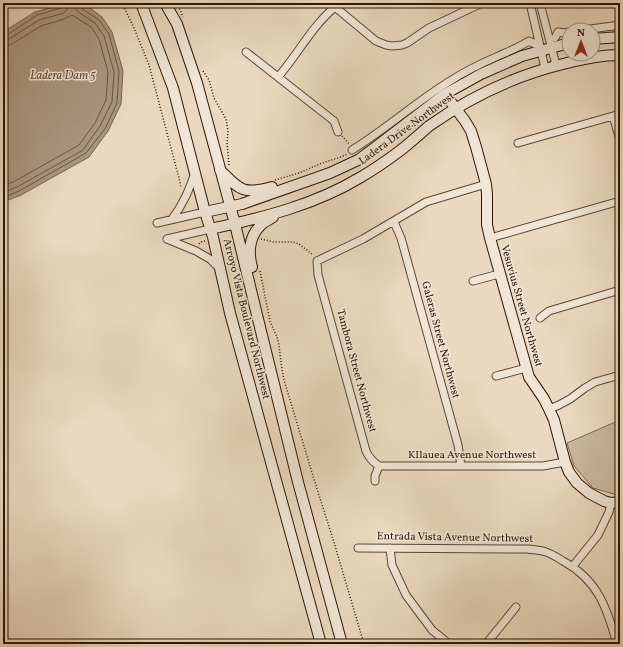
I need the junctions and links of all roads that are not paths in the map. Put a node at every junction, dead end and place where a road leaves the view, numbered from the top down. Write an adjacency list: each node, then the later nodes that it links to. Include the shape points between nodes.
1 (141, 3): 28 (main road, Arroyo Vista Boulevard Northwest, via 173,88)
2 (166, 3): 27 (main road, Arroyo Vista Boulevard Northwest, via 188,53)
3 (482, 3): 6 (street, via 397,46 376,41)
4 (530, 3): 14 (street)
5 (540, 3): 14 (street)
6 (338, 5): 19 (street, via 324,18)
7 (620, 24): 8 (street)
8 (601, 27)
9 (561, 32): 11 (street, via 558,32)
10 (620, 37): 12 (main road)
11 (555, 38)
12 (601, 39)
13 (561, 45): 14 (main road, Ladera Drive Northwest)
14 (543, 48): 17 (street); 18 (street); 20 (main road, Ladera Drive Northwest, via 481,74); 26 (street, via 529,41 468,70 429,94 381,132)
15 (246, 52): 19 (street)
16 (620, 55): 17 (main road, Ladera Drive Northwest)
17 (556, 65): 18 (main road, Ladera Drive Northwest)
18 (545, 68): 21 (main road, Ladera Drive Northwest, via 510,80)
19 (278, 77): 23 (street, via 334,121)
20 (445, 94): 21 (main road, Vesuvius Street Northwest); 29 (main road, Ladera Drive Northwest, via 358,160)
21 (456, 108): 30 (main road, Vesuvius Street Northwest, via 471,131); 33 (main road, Ladera Drive Northwest, via 362,176 313,201)
22 (617, 115): 24 (street); 25 (street)
23 (338, 132)
24 (620, 140)
25 (518, 142)
26 (352, 150)
27 (224, 169): 29 (main road, via 234,184 246,191); 32 (main road, Arroyo Vista Boulevard Northwest)
28 (195, 173): 34 (main road, Arroyo Vista Boulevard Northwest); 35 (street, via 184,202)
29 (305, 182): 32 (main road, Ladera Drive Northwest)
30 (486, 184): 36 (street, via 426,202); 40 (main road, Vesuvius Street Northwest, via 487,225)
31 (620, 201): 40 (street)
32 (230, 206): 34 (main road, Ladera Drive Northwest); 38 (main road, Arroyo Vista Boulevard Northwest)
33 (282, 211): 38 (main road, Ladera Drive Northwest); 45 (main road, via 260,225 252,238 249,252 260,303)
34 (205, 212): 35 (street); 39 (main road, Arroyo Vista Boulevard Northwest)
35 (172, 219): 37 (street)
36 (394, 222): 52 (street, Tambora Street Northwest, via 317,261 318,275 366,451 369,458); 53 (street, Galeras Street Northwest, via 401,238 458,445)
37 (157, 223)
38 (235, 224): 39 (main road, Ladera Drive Northwest); 45 (main road, Arroyo Vista Boulevard Northwest)
39 (210, 229): 41 (main road, Arroyo Vista Boulevard Northwest); 41 (street, via 166,239 210,259)
40 (490, 238): 42 (main road, Vesuvius Street Northwest)
41 (220, 270): 60 (main road, Arroyo Vista Boulevard Northwest)
42 (499, 274): 43 (street); 47 (main road, Vesuvius Street Northwest)
43 (473, 281)
44 (620, 290): 46 (street, via 549,311)
45 (256, 315): 61 (main road, Arroyo Vista Boulevard Northwest)
46 (540, 318)
47 (526, 368): 49 (street); 50 (main road, Vesuvius Street Northwest)
48 (620, 375): 50 (street, via 596,382)
49 (496, 376)
50 (549, 409): 51 (main road, Vesuvius Street Northwest)
51 (565, 462): 53 (street, KIlauea Avenue Northwest, via 543,466); 55 (main road, Vesuvius Street Northwest, via 573,478 582,488 597,497)
52 (379, 466): 53 (street, KIlauea Avenue Northwest); 54 (street)
53 (460, 466)
54 (375, 481)
55 (616, 503): 58 (street, via 598,535)
56 (358, 548): 57 (street, Entrada Vista Avenue Northwest)
57 (390, 548): 58 (street, Entrada Vista Avenue Northwest, via 528,549 548,552); 62 (street, via 392,566 406,595 432,630)
58 (573, 566): 64 (street, Entrada Vista Avenue Northwest, via 590,582 603,602)
59 (516, 606): 63 (street)
60 (321, 644)
61 (342, 644)
62 (450, 644)
63 (486, 644)
64 (617, 644)

